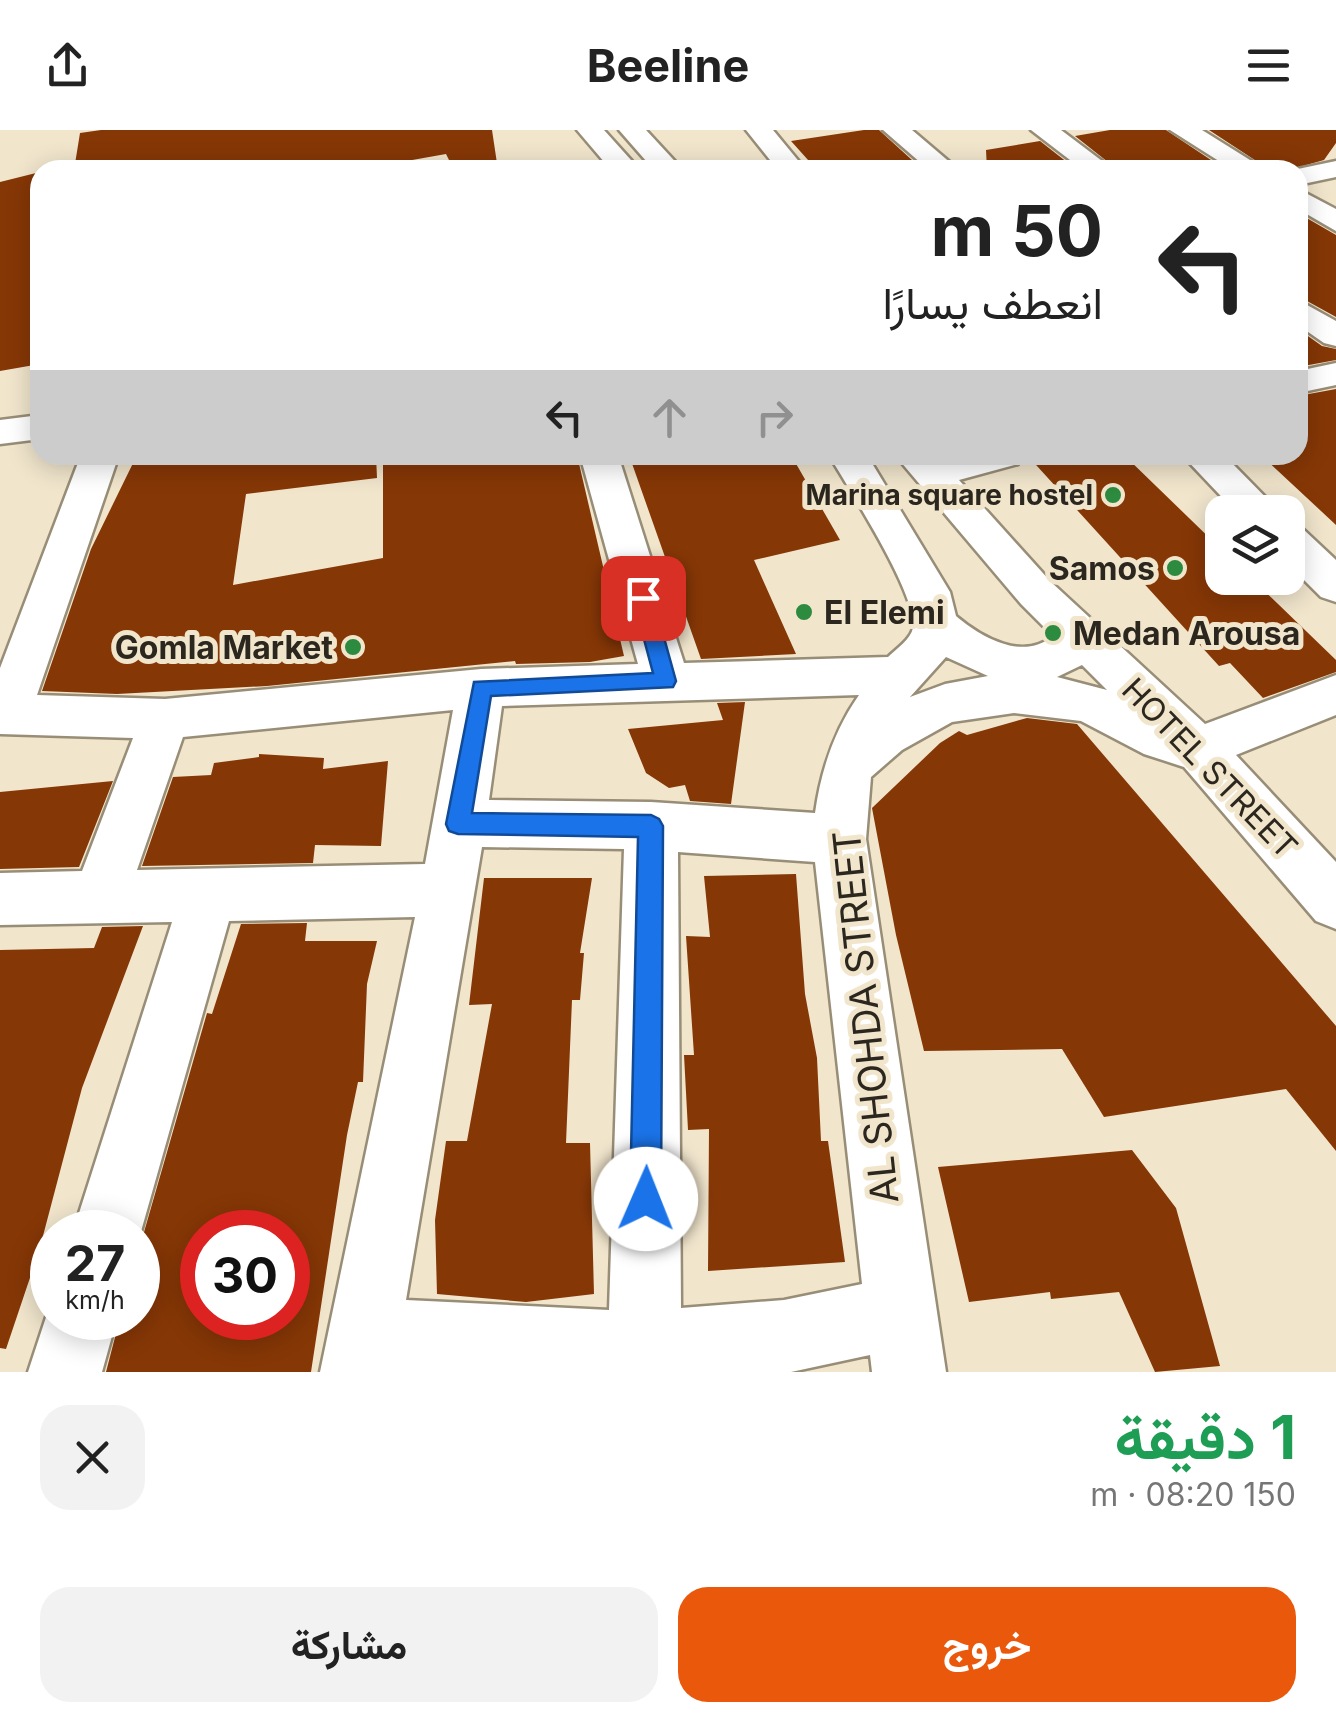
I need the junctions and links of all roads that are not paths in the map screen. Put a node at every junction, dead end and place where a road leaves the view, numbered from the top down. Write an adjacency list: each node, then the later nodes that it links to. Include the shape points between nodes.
1 (590, 130): 7 (street)
2 (760, 130): 9 (street)
3 (896, 130): 10 (street)
4 (1044, 130): 11 (street)
5 (1183, 130): 12 (street)
6 (641, 131): 8 (street)
7 (618, 160)
8 (663, 160)
9 (784, 160)
10 (933, 160)
11 (1086, 160)
12 (1235, 160)
13 (1336, 169): 14 (street)
14 (1308, 175)
15 (1308, 204): 16 (street)
16 (1336, 222)
17 (1308, 317): 18 (street)
18 (1336, 336)
19 (1336, 374): 20 (street)
20 (1308, 380)
21 (30, 428): 22 (street)
22 (0, 432)
23 (96, 465): 37 (street)
24 (602, 465): 34 (street)
25 (854, 465): 31 (street, via 928,592)
26 (922, 465): 32 (street, HOTEL STREET)
27 (1211, 465): 28 (street)
28 (1242, 495)
29 (1305, 556): 30 (street)
30 (1336, 586)
31 (936, 625): 32 (street, via 970,652 1015,664 1058,658); 33 (street, AL SHOHDA STREET, via 931,643)
32 (1080, 637): 39 (street, HOTEL STREET)
33 (899, 675): 34 (street); 40 (street, AL SHOHDA STREET, via 863,729)
34 (666, 681): 35 (street)
35 (482, 688): 38 (street); 41 (street)
36 (1336, 694): 39 (street)
37 (4, 714): 38 (street)
38 (165, 719): 45 (street)
39 (1197, 747): 40 (street, via 1168,742 1080,702 974,697 942,704 886,733); 48 (street, HOTEL STREET)
40 (845, 780): 43 (street, AL SHOHDA STREET)
41 (458, 824): 42 (street); 44 (street)
42 (651, 826): 43 (street); 52 (street)
43 (839, 839): 51 (street, AL SHOHDA STREET)
44 (448, 890): 46 (street); 53 (street)
45 (99, 898): 46 (street); 47 (street)
46 (208, 898): 49 (street)
47 (0, 899)
48 (1336, 902)
49 (114, 1210)
50 (75, 1340): 54 (street)
51 (904, 1342): 52 (street, via 784,1337)
52 (644, 1348): 53 (street)
53 (360, 1353)
54 (65, 1372)

